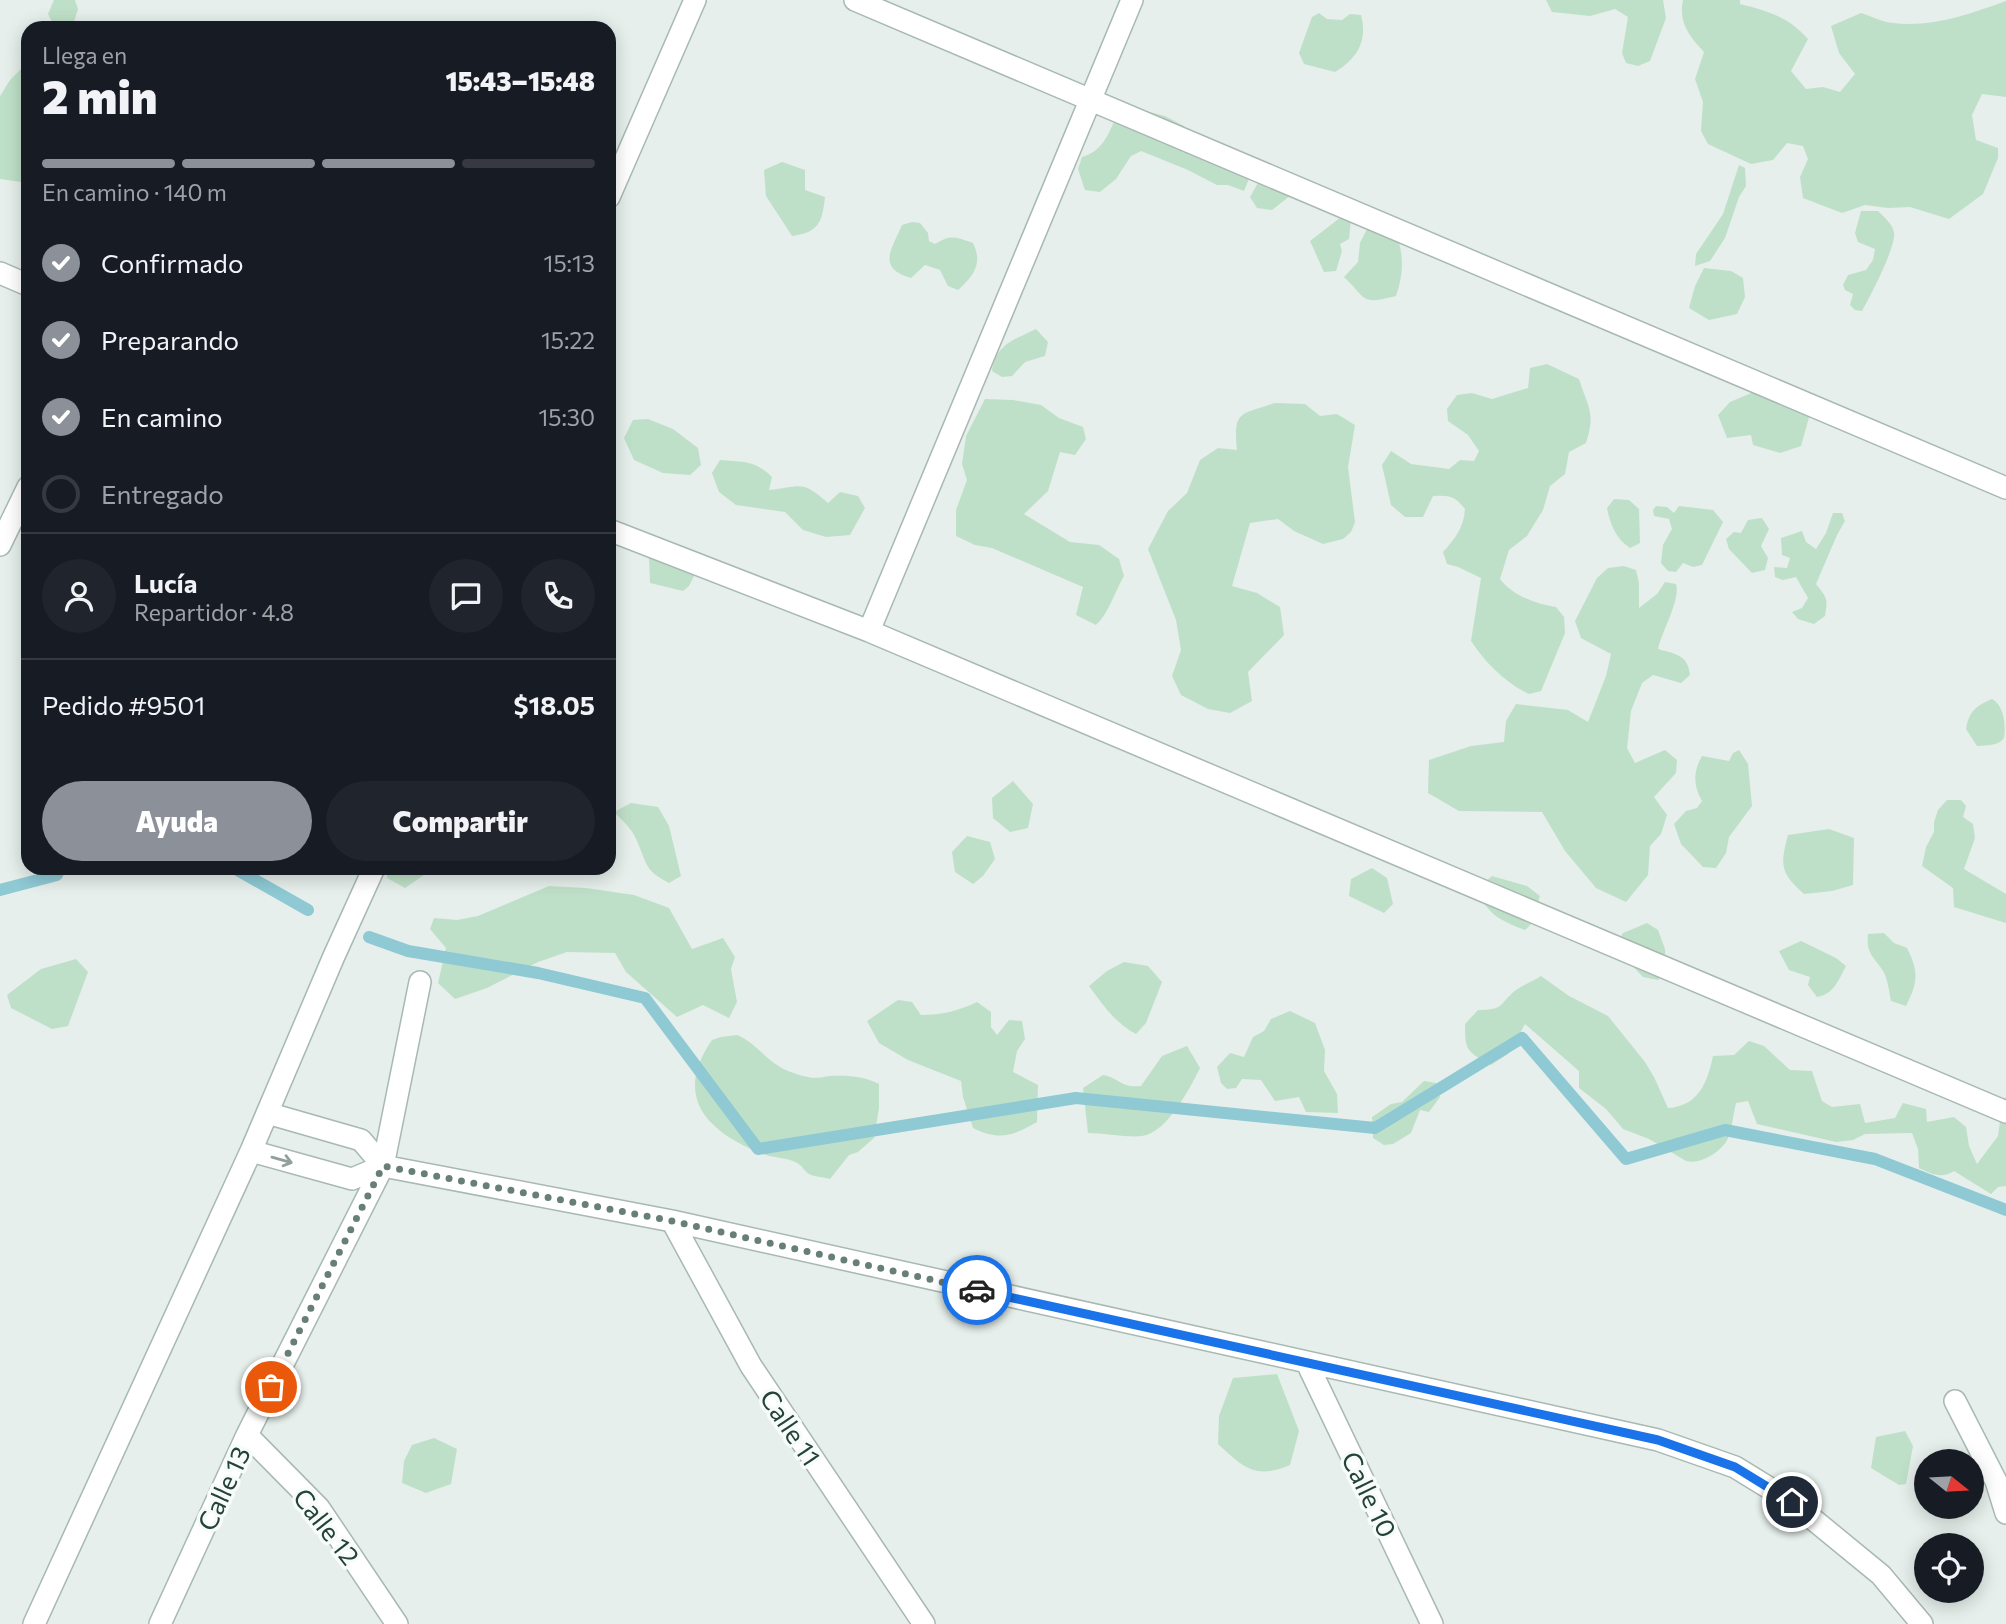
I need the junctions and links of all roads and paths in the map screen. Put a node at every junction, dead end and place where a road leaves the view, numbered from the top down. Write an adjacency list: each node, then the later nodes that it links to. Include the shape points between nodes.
1 (695, 0): 5 (street)
2 (855, 0): 4 (street)
3 (1132, 0): 4 (street)
4 (1090, 100): 8 (street); 12 (street)
5 (616, 181)
6 (0, 274): 7 (street)
7 (21, 282)
8 (2006, 488)
9 (21, 502): 11 (street)
10 (616, 533): 12 (street)
11 (0, 545)
12 (869, 631): 15 (street)
13 (371, 875): 16 (street)
14 (420, 982): 18 (street, Calle 13)
15 (2006, 1112)
16 (268, 1113): 17 (street); 18 (street, via 361,1140)
17 (251, 1151): 18 (street, one-way to 18, via 352,1179); 24 (street)
18 (383, 1166): 19 (street); 22 (street, Calle 13)
19 (672, 1221): 20 (street); 27 (street, Calle 11, via 751,1366)
20 (1307, 1363): 28 (street, Calle 10); 29 (street, via 1658,1440 1735,1467 1792,1502 1881,1575)
21 (1955, 1401): 23 (street, via 1996,1481)
22 (247, 1436): 25 (street, Calle 13); 26 (street, Calle 12, via 319,1508)
23 (2006, 1513)
24 (34, 1624)
25 (160, 1624)
26 (397, 1624)
27 (924, 1624)
28 (1432, 1624)
29 (1922, 1624)

